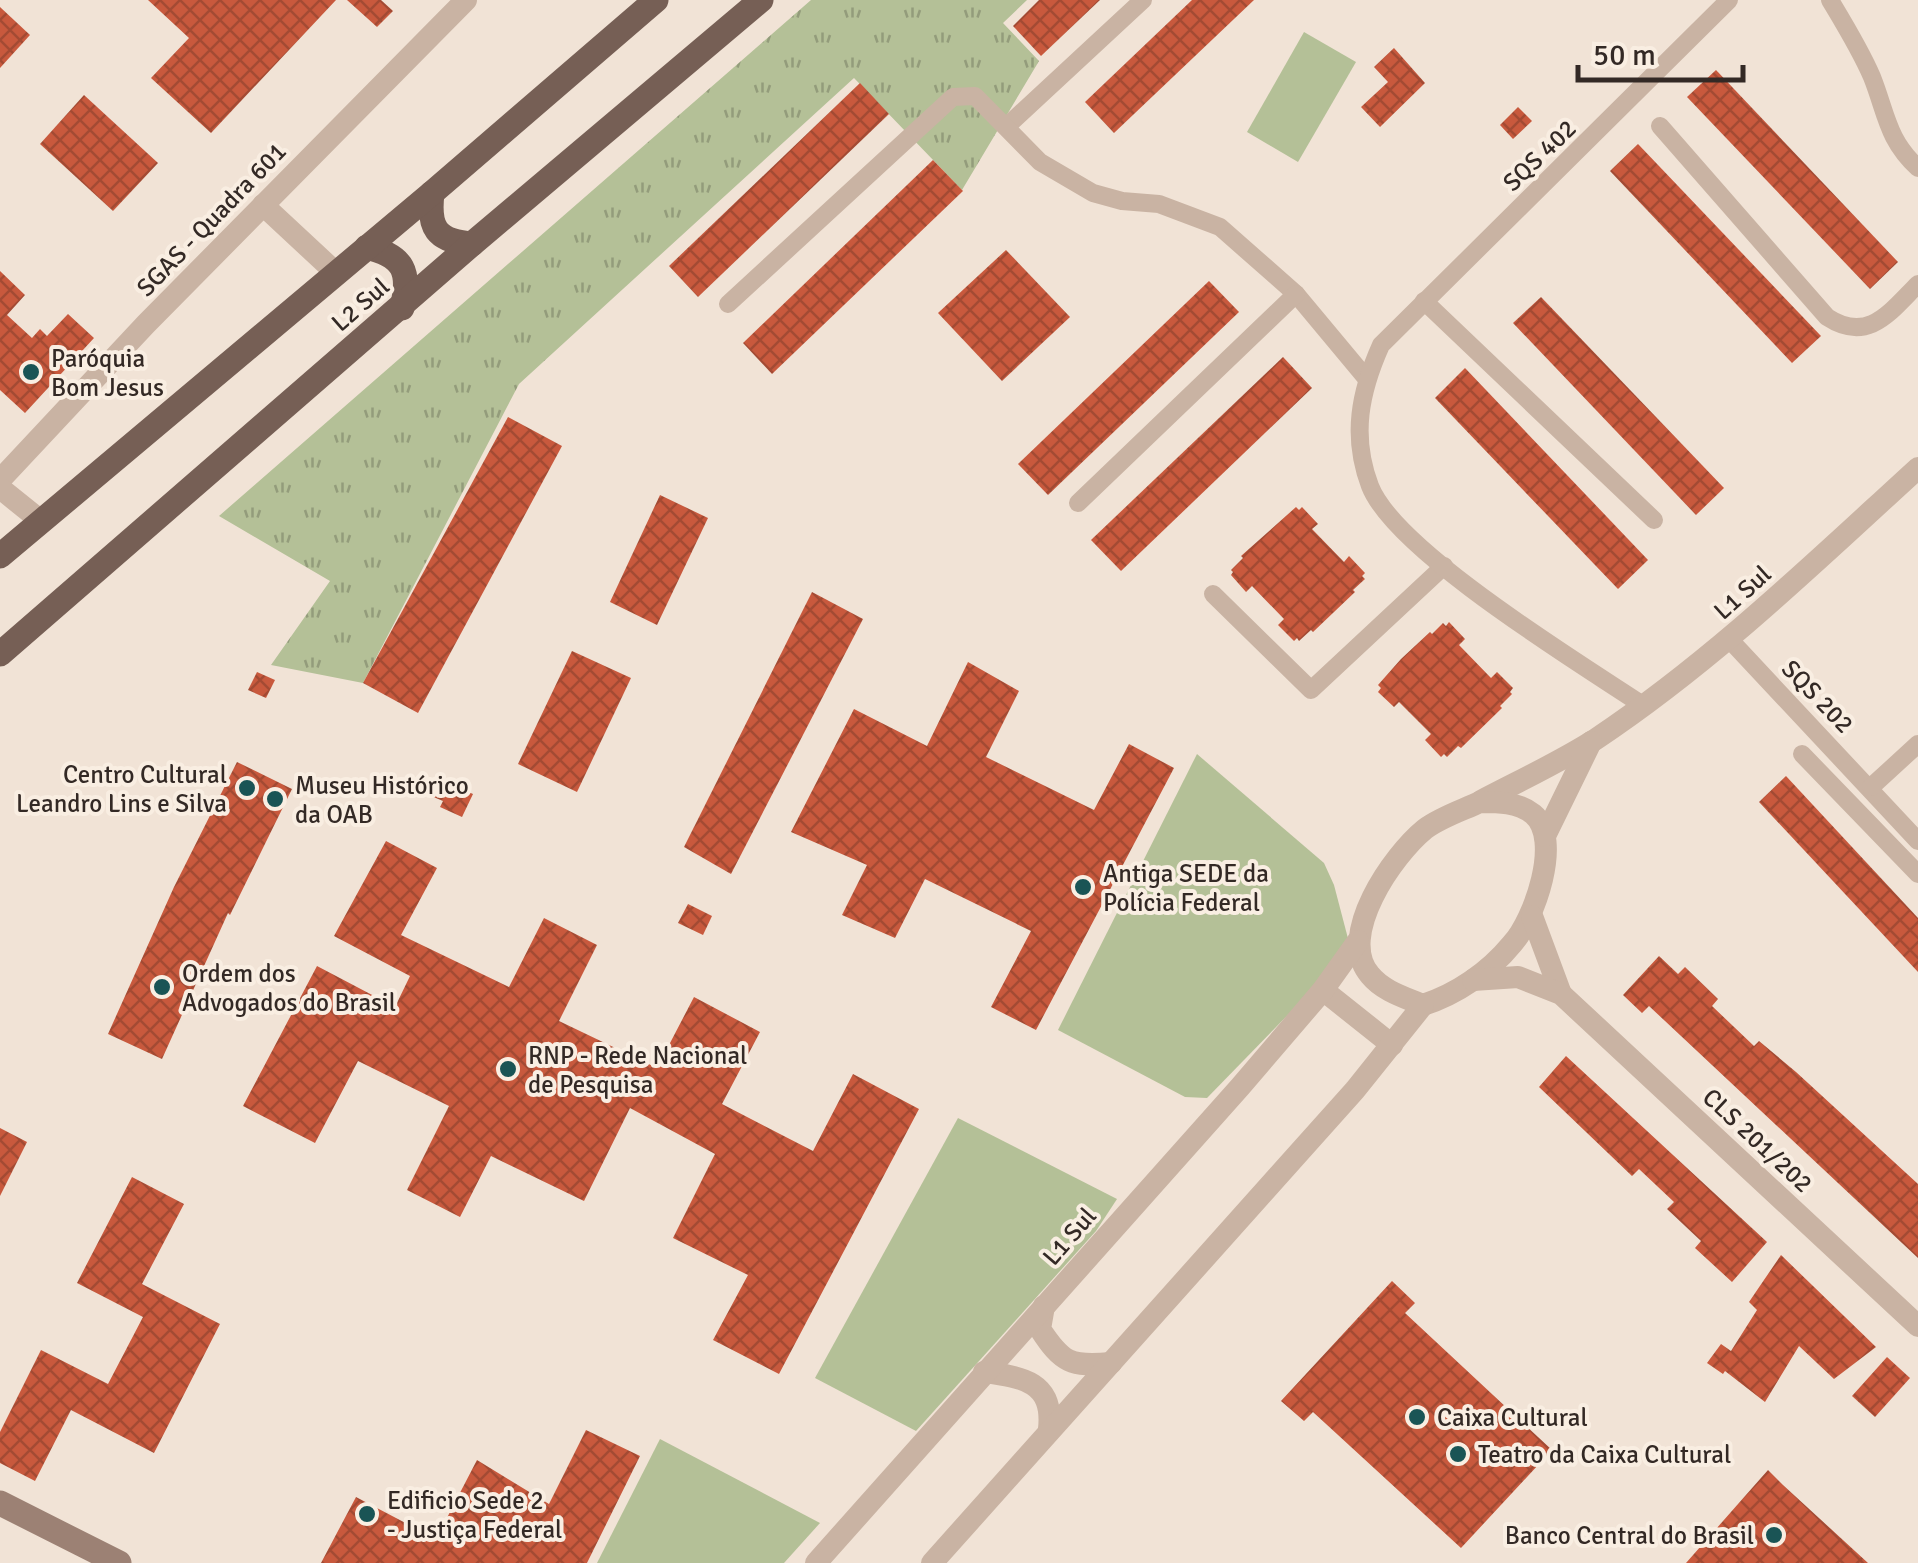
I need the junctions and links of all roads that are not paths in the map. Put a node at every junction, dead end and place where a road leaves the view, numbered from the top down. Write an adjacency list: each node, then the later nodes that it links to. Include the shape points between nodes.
1 (466, 0): 11 (street, SGAS - Quadra 601)
2 (656, 0): 10 (main road, L2 Sul)
3 (761, 0): 12 (main road, L2 Sul)
4 (1143, 0): 7 (street)
5 (1729, 0): 17 (street, SQS 402)
6 (1830, 0): 9 (street, via 1873,79 1891,134)
7 (1007, 126): 16 (street, via 1040,162 1093,194 1159,204 1220,227); 18 (street, via 975,96 953,97)
8 (1660, 126): 15 (street, via 1839,326 1869,327)
9 (1918, 168)
10 (432, 193): 12 (main road, via 438,233); 13 (main road, L2 Sul)
11 (263, 205): 14 (street); 22 (street, SGAS - Quadra 601)
12 (472, 244): 19 (main road, L2 Sul)
13 (367, 247): 14 (main road, L2 Sul); 19 (main road, via 400,263 407,289)
14 (335, 272): 26 (main road, L2 Sul)
15 (1918, 284)
16 (1296, 294): 20 (street); 24 (street)
17 (1424, 301): 20 (street, SQS 402, via 1382,346); 25 (street)
18 (728, 304)
19 (402, 308): 31 (main road, L2 Sul)
20 (1366, 378): 28 (street, SQS 402, via 1360,448 1371,489 1396,525)
21 (1918, 468): 30 (street, L1 Sul)
22 (0, 480)
23 (0, 488): 26 (street)
24 (1078, 504)
25 (1654, 520)
26 (41, 521): 27 (main road, L2 Sul)
27 (0, 556)
28 (1444, 566): 29 (street, via 1311,690); 32 (street, SQS 402)
29 (1213, 594)
30 (1730, 640): 32 (street, L1 Sul); 36 (street, SQS 202)
31 (0, 654)
32 (1644, 706): 33 (street, L1 Sul)
33 (1591, 742): 37 (street, L1 Sul); 38 (street)
34 (1918, 744): 36 (street)
35 (1802, 754): 40 (street, SQS 202)
36 (1870, 788): 39 (street, SQS 202)
37 (1480, 802): 38 (street, via 1508,803 1534,815); 42 (street, via 1428,827 1398,855)
38 (1546, 836): 41 (street)
39 (1918, 841)
40 (1918, 874)
41 (1532, 916): 43 (street); 45 (street, CLS 201/202)
42 (1358, 941): 44 (street, L1 Sul); 46 (street, via 1366,972 1383,988)
43 (1473, 980): 45 (street, CLS 201/202, via 1518,977); 46 (street)
44 (1323, 990): 47 (street); 48 (street, L1 Sul)
45 (1561, 994): 49 (street, CLS 201/202)
46 (1422, 1005): 47 (street)
47 (1392, 1045): 50 (street)
48 (1044, 1306): 50 (street, via 1040,1329 1054,1351 1068,1362); 51 (street, L1 Sul)
49 (1918, 1326)
50 (1111, 1363): 52 (street)
51 (984, 1372): 52 (street, via 1040,1389 1051,1411); 55 (street, L1 Sul)
52 (1049, 1430): 56 (street)
53 (0, 1503): 54 (main road)
54 (119, 1563)
55 (816, 1563)
56 (932, 1563)

